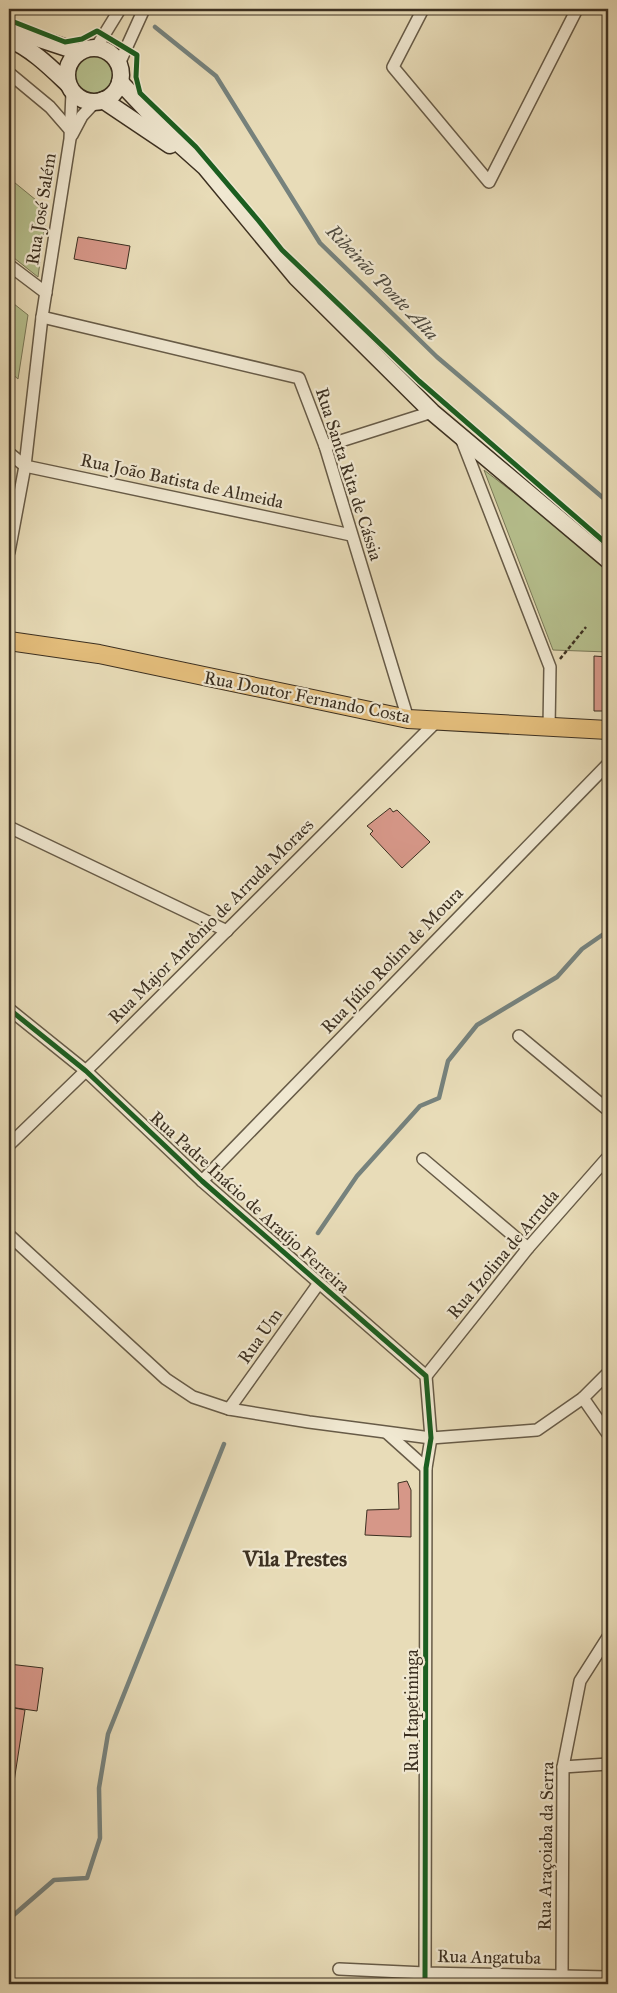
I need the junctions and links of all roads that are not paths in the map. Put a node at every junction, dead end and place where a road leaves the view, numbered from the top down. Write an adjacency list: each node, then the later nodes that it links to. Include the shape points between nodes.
1 (120, 9): 7 (street)
2 (144, 9): 9 (street)
3 (423, 9): 4 (street, via 393,67 489,182)
4 (577, 9)
5 (9, 29): 8 (main road)
6 (9, 39): 12 (main road, via 46,62)
7 (96, 48): 8 (main road); 9 (main road, via 106,50)
8 (79, 52): 12 (main road, via 67,67)
9 (118, 64): 11 (main road)
10 (9, 73): 14 (street, via 50,107)
11 (120, 82): 13 (main road, via 110,96); 15 (main road)
12 (70, 88): 13 (main road, via 78,98); 14 (street)
13 (99, 101): 14 (street, via 82,116); 15 (main road)
14 (70, 135): 17 (street, Rua José Salém)
15 (204, 167): 19 (main road, via 296,277)
16 (9, 264): 17 (street)
17 (46, 293): 18 (street, Rua José Salém)
18 (42, 317): 21 (street, Rua Santa Rita de Cássia, via 299,378); 23 (street, Rua José Salém)
19 (432, 412): 20 (main road); 21 (street)
20 (459, 434): 26 (main road); 30 (street, via 550,667)
21 (325, 446): 24 (street, Rua Santa Rita de Cássia)
22 (9, 453): 23 (street, Rua João Batista de Almeida)
23 (25, 466): 24 (street, Rua João Batista de Almeida); 25 (street, Rua José Salém)
24 (351, 535): 28 (street, Rua Santa Rita de Cássia)
25 (9, 552)
26 (608, 560)
27 (9, 641): 28 (main road, Rua Doutor Fernando Costa, via 98,654)
28 (408, 719): 29 (main road, Rua Doutor Fernando Costa)
29 (438, 721): 30 (main road, Rua Doutor Fernando Costa); 34 (street, Rua Major Antônio de Arruda Moraes)
30 (549, 728): 31 (main road, Rua Doutor Fernando Costa)
31 (608, 730)
32 (608, 764): 42 (street, Rua Júlio Rolim de Moura)
33 (9, 827): 34 (street)
34 (227, 931): 37 (street, Rua Major Antônio de Arruda Moraes)
35 (9, 1009): 37 (street, Rua Padre Inácio de Araújo Ferreira)
36 (519, 1036): 38 (street)
37 (86, 1071): 39 (street, Rua Major Antônio de Arruda Moraes); 42 (street, Rua Padre Inácio de Araújo Ferreira)
38 (608, 1110)
39 (9, 1145)
40 (608, 1157): 44 (street, Rua Izolina de Arruda)
41 (424, 1159): 44 (street)
42 (202, 1181): 45 (street, Rua Padre Inácio de Araújo Ferreira)
43 (9, 1235): 49 (street, via 166,1379 193,1397)
44 (528, 1248): 47 (street, Rua Izolina de Arruda)
45 (319, 1283): 47 (street, Rua Padre Inácio de Araújo Ferreira); 49 (street, Rua Um)
46 (608, 1373): 48 (street)
47 (426, 1376): 52 (street)
48 (583, 1398): 51 (street); 52 (street, via 537,1430)
49 (229, 1409): 50 (street)
50 (387, 1433): 52 (street); 53 (street)
51 (608, 1434)
52 (431, 1438): 53 (street, Rua Itapetininga)
53 (426, 1468): 60 (street, Rua Itapetininga)
54 (608, 1637): 56 (street, Rua Araçoiaba da Serra, via 580,1681)
55 (608, 1764): 56 (street)
56 (563, 1767): 58 (street, Rua Araçoiaba da Serra)
57 (339, 1969): 60 (street, Rua Angatuba)
58 (562, 1976): 59 (street, Rua Angatuba); 60 (street, Rua Angatuba)
59 (608, 1977)
60 (425, 1979)

